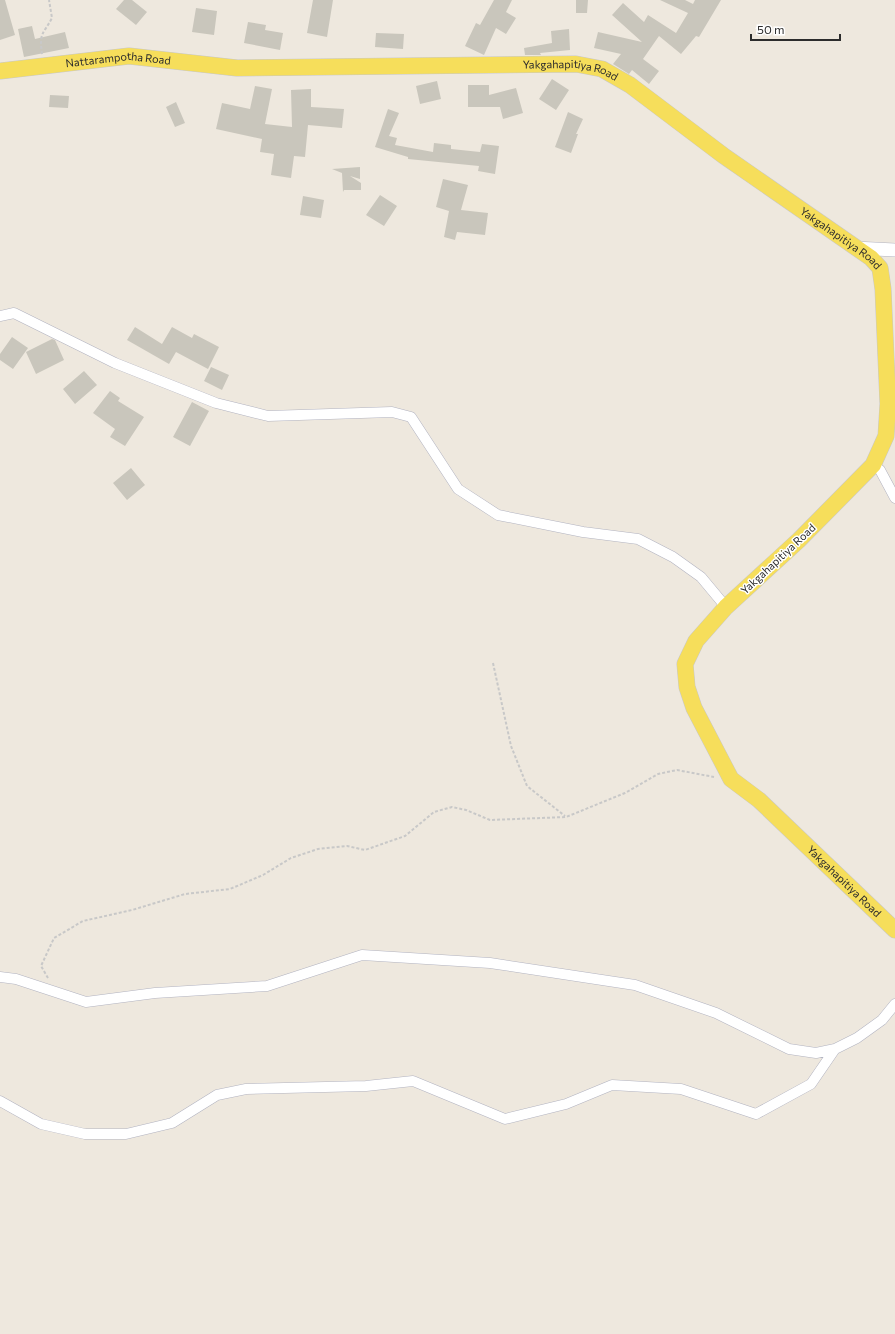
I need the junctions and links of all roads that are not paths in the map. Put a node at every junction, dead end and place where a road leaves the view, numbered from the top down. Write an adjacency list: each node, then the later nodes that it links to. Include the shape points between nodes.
1 (237, 68): 2 (main road, Nattarampotha Road, via 129,56); 3 (main road, Yakgahapitiya Road, via 576,64 602,69 630,84 724,156)
2 (0, 71)
3 (855, 248): 4 (street); 5 (main road, Yakgahapitiya Road, via 871,258)
4 (894, 250): 5 (street, via 884,258)
5 (880, 268): 7 (main road, Yakgahapitiya Road, via 888,404 886,436)
6 (0, 316): 9 (street, via 14,313 115,363 216,403 268,416 392,412 411,417 458,489 498,515 583,532 638,539 701,577)
7 (873, 465): 8 (street, via 880,470); 9 (main road, Yakgahapitiya Road, via 799,540)
8 (895, 498)
9 (726, 607): 10 (main road, Yakgahapitiya Road, via 696,641 685,664 687,687 694,708 731,780 759,800)
10 (895, 930)
11 (0, 977): 13 (street, via 16,979 86,1002 155,993 267,986 362,955 490,963 636,985 716,1013 789,1049 816,1053)
12 (895, 1004): 13 (street, via 882,1020 857,1038)
13 (835, 1049): 14 (street, via 811,1084 756,1114 681,1089 612,1085 566,1104 505,1119 413,1081 366,1086 246,1089 217,1095 172,1123 126,1134 85,1134 41,1124)
14 (0, 1101)

